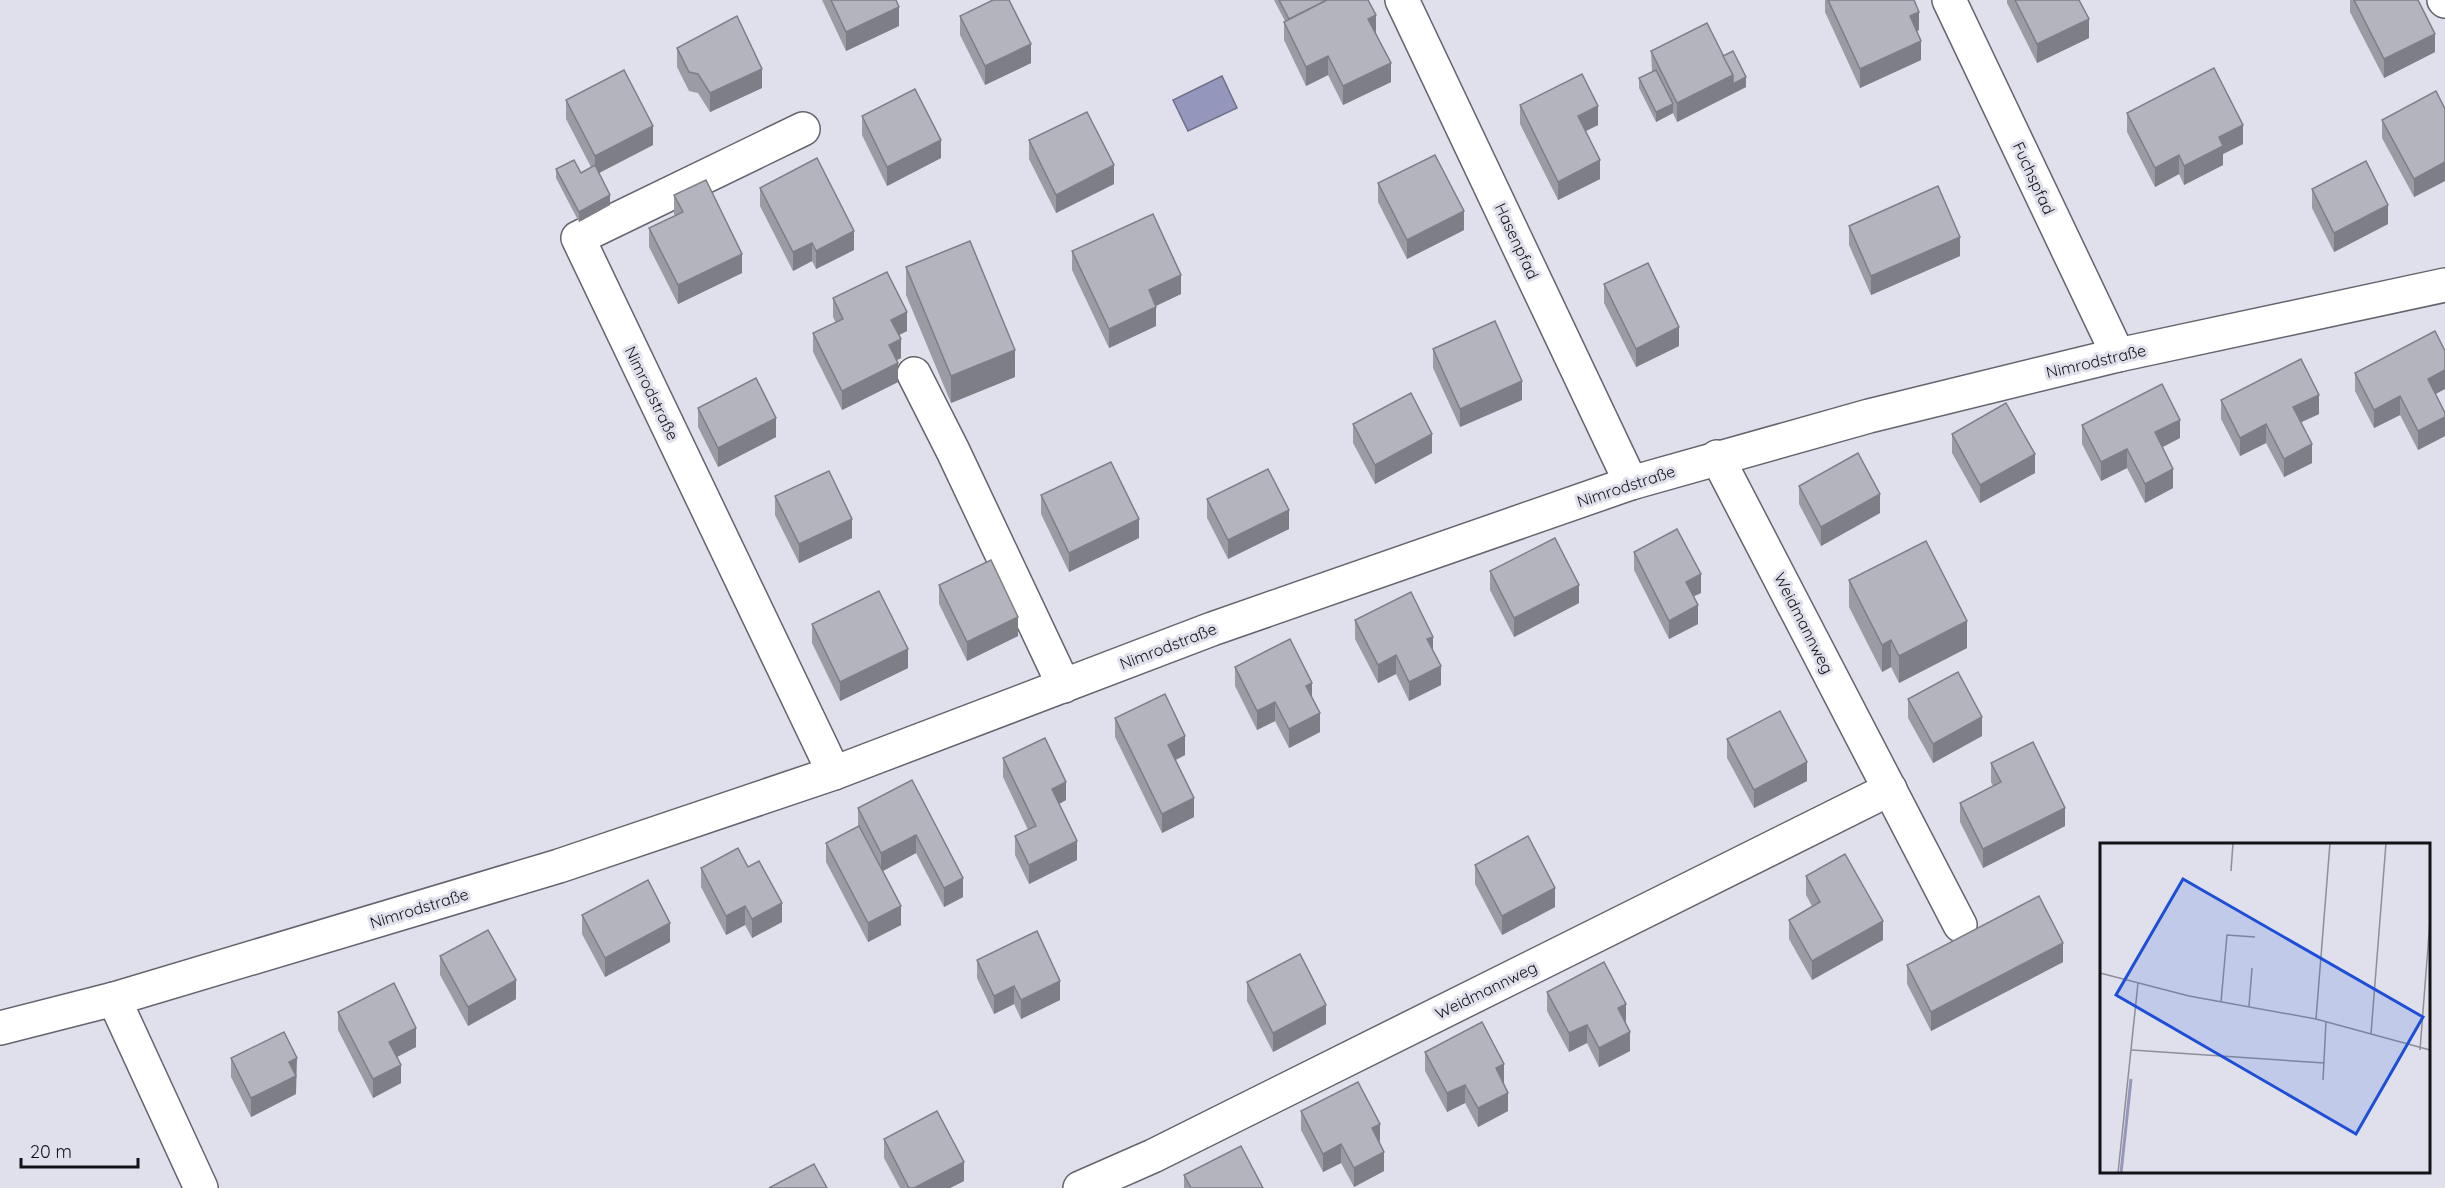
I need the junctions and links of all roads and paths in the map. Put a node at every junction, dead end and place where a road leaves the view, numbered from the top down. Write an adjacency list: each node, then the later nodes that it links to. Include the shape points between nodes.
1 (1402, 0): 8 (street, Hasenpfad)
2 (1949, 0): 5 (street, Fuchspfad)
3 (803, 129): 10 (street, Nimrodstraße, via 578,238)
4 (2445, 285): 5 (street, Nimrodstraße)
5 (2118, 355): 7 (street, Nimrodstraße)
6 (914, 374): 9 (street)
7 (1718, 457): 8 (street, Nimrodstraße); 11 (street, Weidmannweg)
8 (1631, 483): 9 (street, Nimrodstraße, via 1212,629)
9 (1064, 686): 10 (street, Nimrodstraße)
10 (834, 773): 13 (street, Nimrodstraße, via 559,866)
11 (1890, 789): 12 (street, Weidmannweg); 16 (street, Weidmannweg, via 1153,1156)
12 (1960, 925)
13 (114, 999): 14 (street, Nimrodstraße); 15 (street)
14 (0, 1028)
15 (201, 1188)
16 (1080, 1188)

